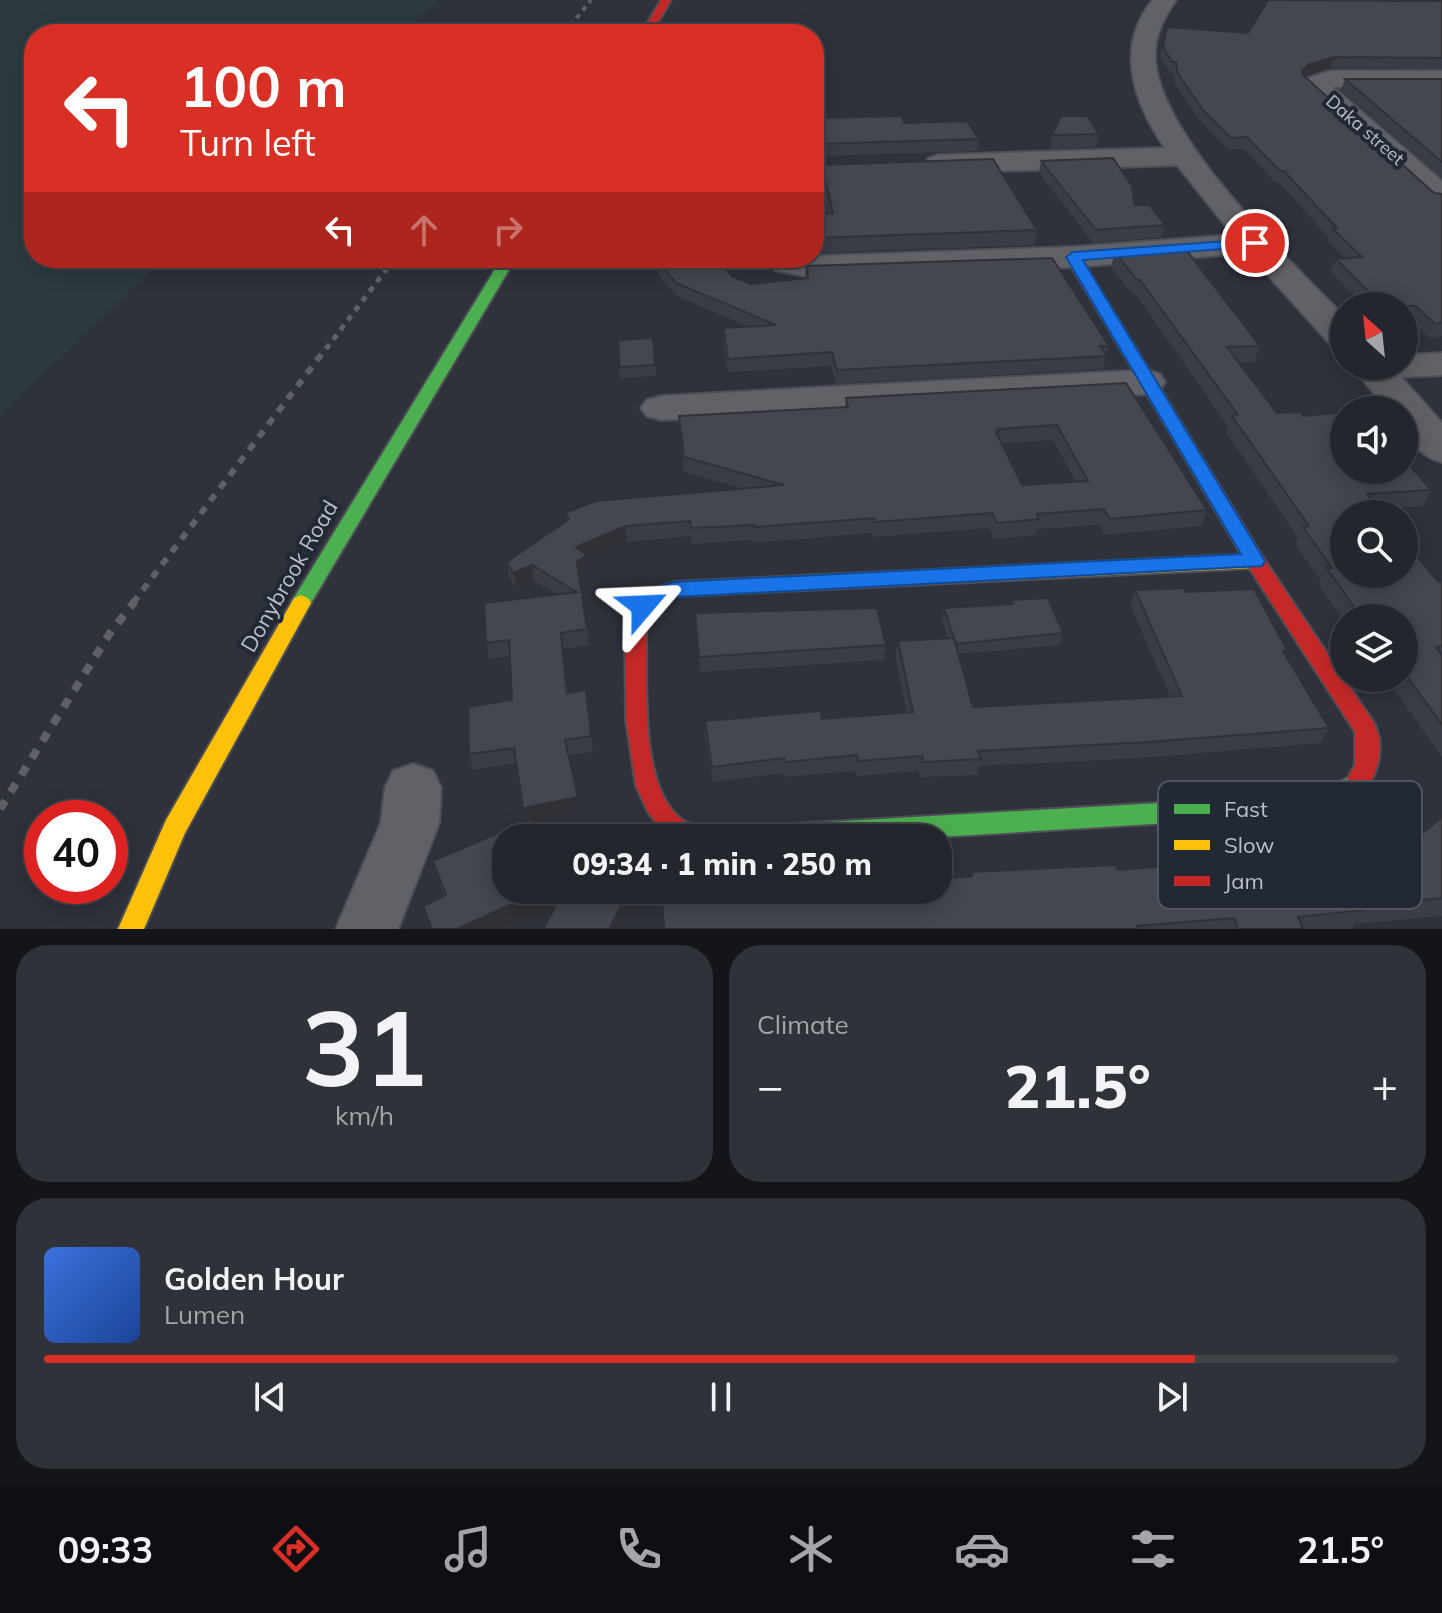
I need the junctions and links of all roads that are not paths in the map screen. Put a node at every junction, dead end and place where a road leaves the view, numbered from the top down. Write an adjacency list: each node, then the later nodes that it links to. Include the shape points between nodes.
1 (666, 0): 3 (street)
2 (1165, 0): 5 (street, via 1149,21 1143,44 1145,79 1158,114)
3 (652, 24)
4 (1442, 79): 7 (street, Daka street, via 1330,79 1314,84)
5 (1184, 156): 6 (street); 8 (street)
6 (907, 165)
7 (1442, 197)
8 (1255, 243): 9 (street); 12 (street)
9 (1073, 257): 10 (street); 16 (street)
10 (824, 265)
11 (503, 268): 25 (street, Donybrook Road, via 231,724 175,828)
12 (1330, 322)
13 (1442, 364): 14 (street)
14 (1418, 365)
15 (1397, 380): 18 (street)
16 (1146, 382): 17 (street); 19 (street)
17 (661, 408)
18 (1442, 449)
19 (1255, 561): 20 (street, via 1366,730 1370,763); 23 (street, via 674,589 656,596 637,619 636,707 650,787)
20 (1360, 781)
21 (413, 788): 26 (street, via 410,823)
22 (1158, 813): 24 (street)
23 (671, 824)
24 (952, 825)
25 (131, 929)
26 (367, 929)

